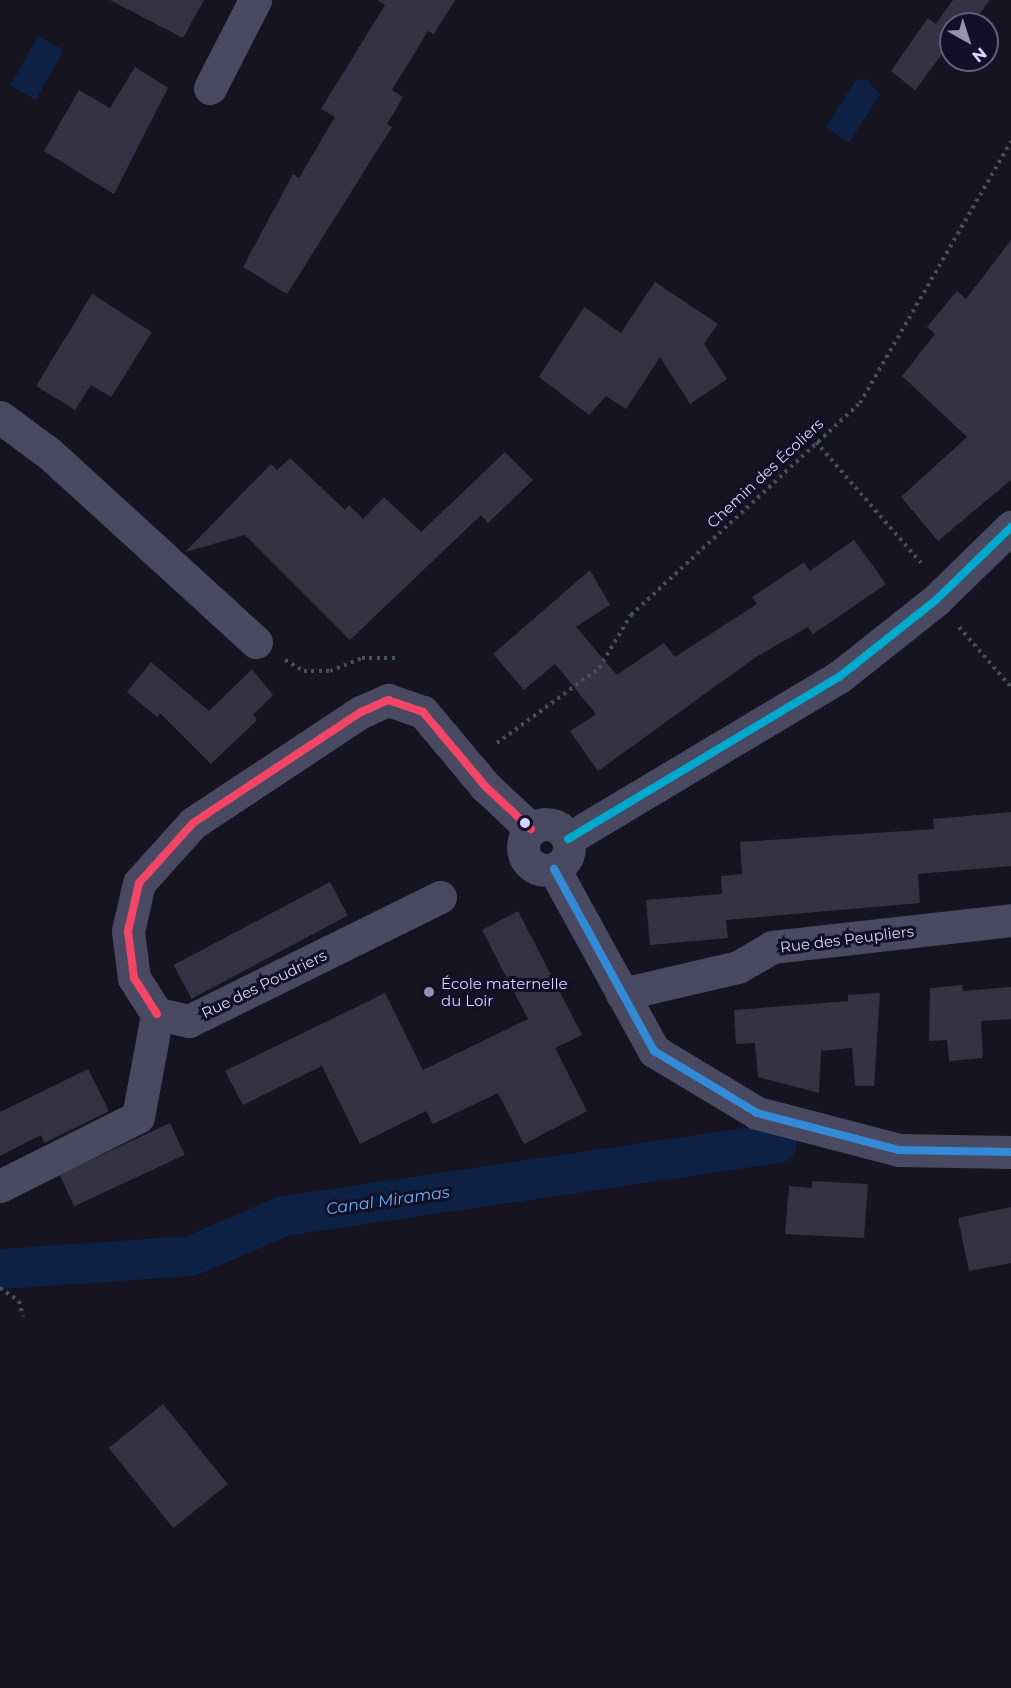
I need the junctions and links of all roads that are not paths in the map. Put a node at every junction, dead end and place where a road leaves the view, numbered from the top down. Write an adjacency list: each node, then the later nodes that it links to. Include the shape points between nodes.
1 (255, 0): 2 (street)
2 (210, 88)
3 (0, 417): 5 (street, via 50,454)
4 (1011, 527): 7 (street, via 936,600 839,677)
5 (256, 642)
6 (531, 829): 7 (street, via 552,824); 8 (street, via 522,848 527,862); 12 (street, via 423,712 388,700 361,712 193,823 139,883 128,932 134,978)
7 (568, 839): 8 (street, via 568,853)
8 (554, 869): 11 (street)
9 (440, 897): 12 (street, Rue des Poudriers, via 189,1021)
10 (1011, 920): 11 (street, Rue des Peupliers, via 772,947 738,967)
11 (622, 994): 13 (street, via 654,1051 757,1113 899,1150)
12 (157, 1014): 14 (street, via 138,1117)
13 (1011, 1152)
14 (0, 1186)

